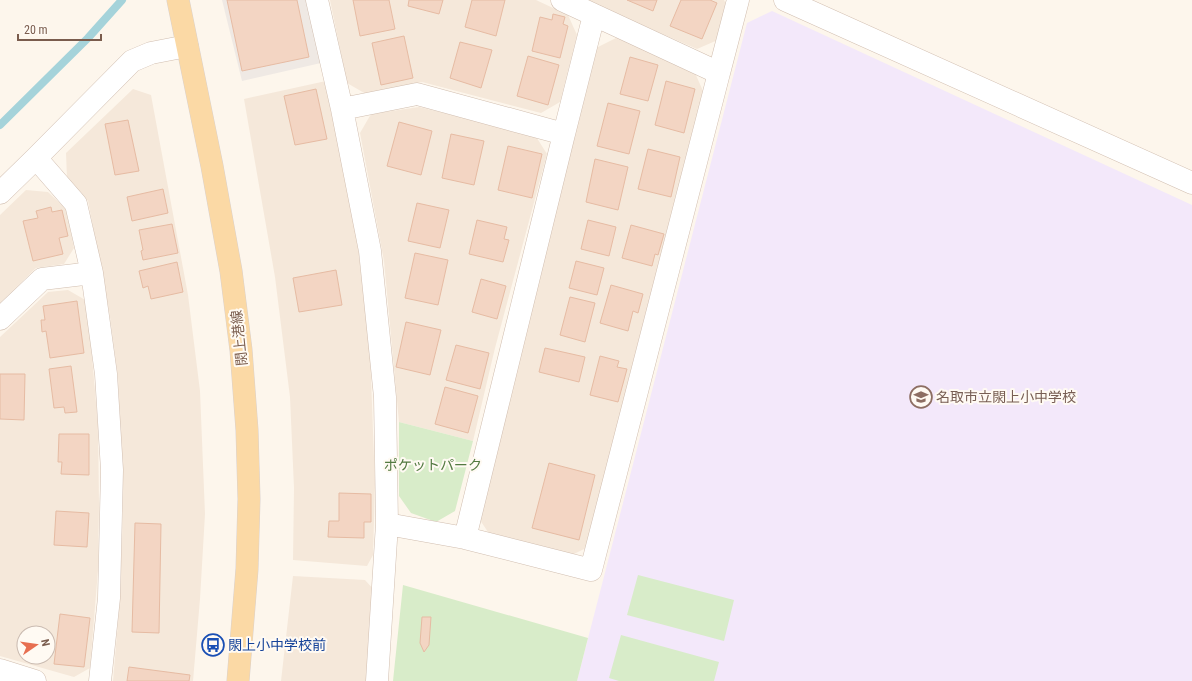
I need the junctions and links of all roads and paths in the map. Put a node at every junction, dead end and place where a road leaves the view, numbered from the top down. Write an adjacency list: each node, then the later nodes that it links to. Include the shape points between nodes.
1 (178, 0): 7 (main road, 閖上港線)
2 (317, 0): 9 (street)
3 (562, 0): 6 (street)
4 (738, 0): 8 (street)
5 (785, 0): 12 (street)
6 (594, 15): 8 (street); 10 (street)
7 (187, 46): 11 (street, via 151,53 132,61); 21 (main road, 閖上港線, via 231,271 242,357 249,499 247,569)
8 (719, 73): 17 (street, via 591,570)
9 (342, 109): 10 (street, via 417,94); 16 (street, via 370,251 385,397)
10 (564, 134): 17 (street)
11 (36, 158): 13 (street); 14 (street, via 76,204)
12 (1192, 183)
13 (0, 193)
14 (92, 273): 15 (street, via 42,279); 20 (street, via 106,374 112,470 109,598)
15 (0, 319)
16 (387, 524): 17 (street); 22 (street)
17 (465, 538)
18 (0, 670): 19 (street)
19 (35, 681)
20 (100, 681)
21 (238, 681)
22 (377, 681)

